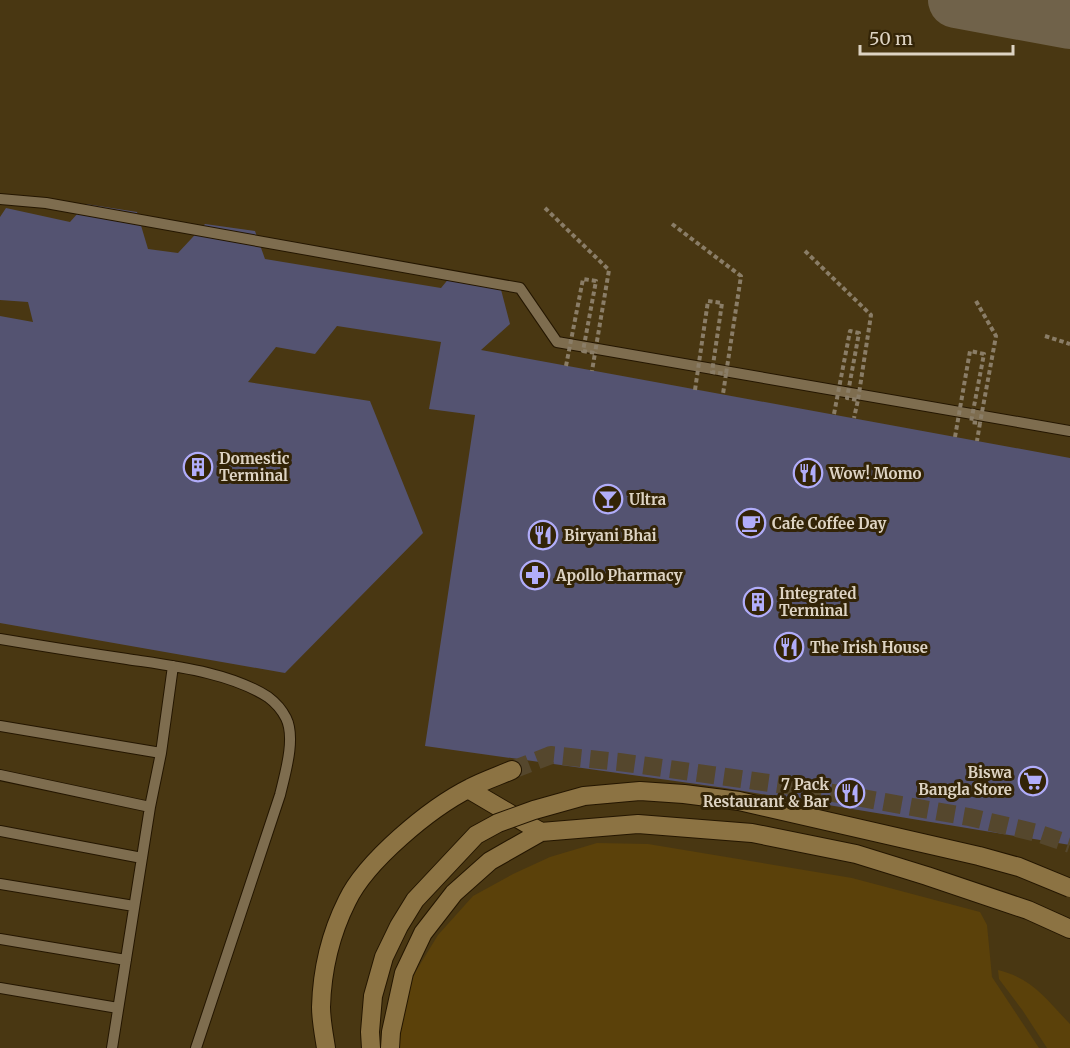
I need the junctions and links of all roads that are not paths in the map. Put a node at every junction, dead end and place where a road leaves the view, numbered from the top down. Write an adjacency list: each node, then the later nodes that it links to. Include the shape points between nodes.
1 (0, 199): 2 (lane, via 46,203 520,288 557,342)
2 (1070, 431)
3 (0, 639): 4 (lane)
4 (173, 666): 6 (lane); 23 (lane, via 242,684 270,698 288,720 290,734 280,795)
5 (0, 726): 6 (lane)
6 (161, 753): 10 (lane)
7 (512, 770): 9 (street)
8 (0, 775): 10 (lane)
9 (468, 789): 12 (street); 24 (street, via 415,824 371,866 348,899 325,967 321,1009)
10 (150, 807): 13 (lane)
11 (0, 831): 13 (lane)
12 (541, 832): 17 (street, via 638,824 752,833 856,854 1029,910); 26 (street, via 490,861 454,893 423,933 404,973)
13 (142, 858): 16 (lane)
14 (0, 884): 16 (lane)
15 (1070, 888): 25 (street, bridge, via 979,856 739,801 640,791 584,796 498,823 476,835 415,900 384,957 373,996)
16 (134, 906): 19 (lane)
17 (1070, 929)
18 (0, 939): 19 (lane)
19 (126, 960): 21 (lane)
20 (0, 988): 21 (lane)
21 (118, 1008): 22 (lane)
22 (112, 1048)
23 (196, 1048)
24 (326, 1048)
25 (371, 1048)
26 (390, 1048)

